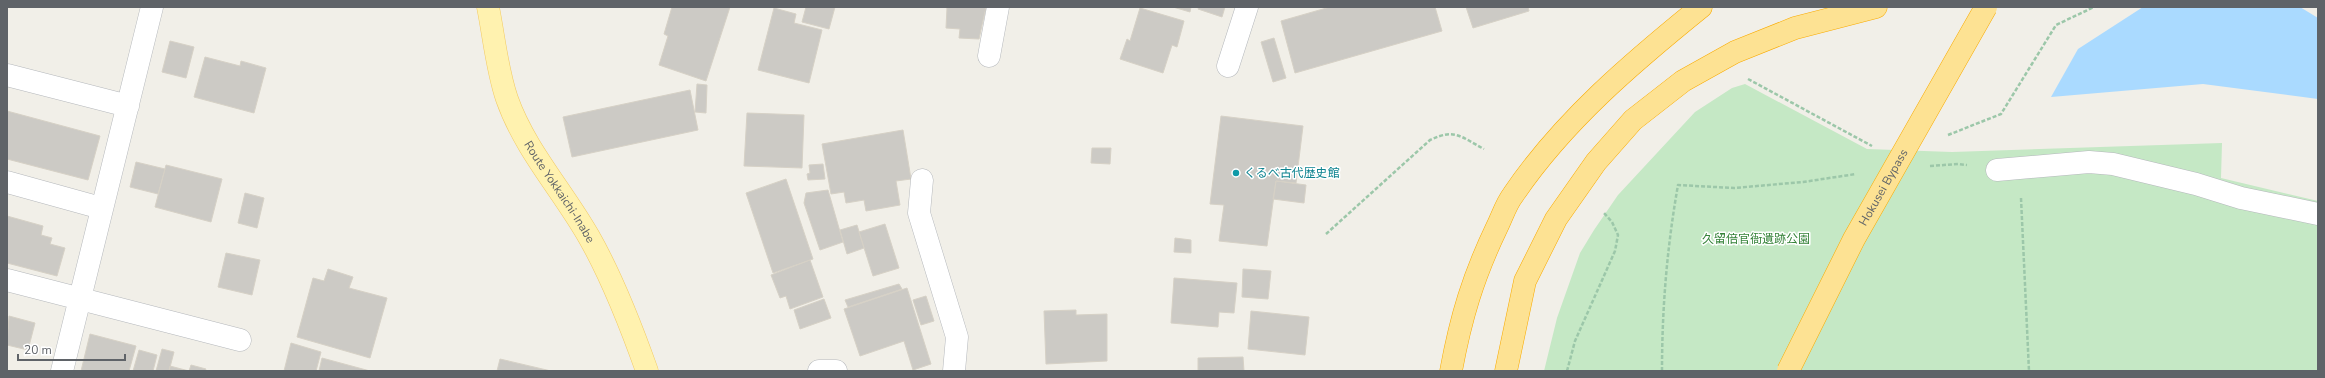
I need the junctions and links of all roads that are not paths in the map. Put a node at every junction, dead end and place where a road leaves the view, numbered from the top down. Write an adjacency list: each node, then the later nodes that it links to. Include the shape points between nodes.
1 (488, 7): 21 (main road, Route Yokkaichi-Inabe, via 507,99 538,158 590,238 629,323)
2 (998, 7): 8 (street)
3 (1247, 7): 9 (street)
4 (1701, 7): 25 (highway, via 1610,85 1555,139 1512,196 1480,264 1460,322)
5 (1876, 7): 26 (highway, via 1795,28 1735,52 1683,81 1633,120 1596,162 1556,219 1525,281)
6 (1986, 7): 27 (highway, Hokusei Bypass, bridge, via 1854,239)
7 (149, 8): 11 (street)
8 (989, 56)
9 (1228, 66)
10 (7, 75): 11 (street)
11 (128, 106): 15 (street)
12 (1997, 170): 16 (street, via 2089,162 2113,164 2241,198)
13 (922, 180): 24 (street, via 919,213 957,337)
14 (7, 182): 15 (street)
15 (101, 208): 18 (street)
16 (2318, 214)
17 (7, 280): 18 (street)
18 (79, 299): 19 (street); 20 (street)
19 (240, 340)
20 (62, 371)
21 (647, 371)
22 (819, 371): 23 (street)
23 (836, 371)
24 (954, 371)
25 (1451, 371)
26 (1506, 371)
27 (1788, 371)

